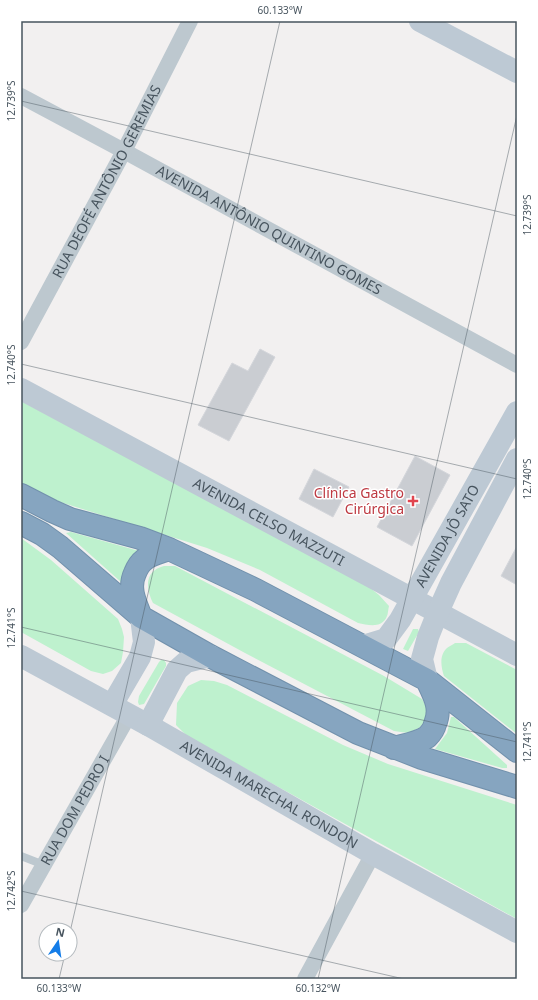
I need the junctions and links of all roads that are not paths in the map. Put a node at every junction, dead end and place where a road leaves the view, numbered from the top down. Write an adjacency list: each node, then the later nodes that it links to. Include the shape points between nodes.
1 (190, 21): 5 (street, RUA DEOFÉ ANTÔNIO GEREMIAS)
2 (420, 21): 3 (main road)
3 (517, 72)
4 (21, 96): 5 (street, AVENIDA ANTÔNIO QUINTINO GOMES)
5 (124, 151): 6 (street, RUA DEOFÉ ANTÔNIO GEREMIAS); 7 (street, AVENIDA ANTÔNIO QUINTINO GOMES)
6 (21, 342)
7 (517, 365)
8 (21, 389): 14 (main road, AVENIDA CELSO MAZZUTI)
9 (517, 412): 14 (main road, AVENIDA JÔ SATO)
10 (517, 459): 15 (main road, AVENIDA JÔ SATO)
11 (21, 495): 13 (highway, via 70,519 140,538)
12 (21, 523): 16 (highway, via 60,547)
13 (169, 549): 16 (highway, via 144,560 134,575 131,583 133,597); 17 (highway, via 256,590)
14 (412, 599): 15 (main road, AVENIDA CELSO MAZZUTI); 17 (main road, AVENIDA JÔ SATO, via 386,639)
15 (438, 612): 18 (main road, AVENIDA CELSO MAZZUTI); 21 (main road, AVENIDA JÔ SATO, via 422,660)
16 (141, 617): 20 (highway); 22 (main road, via 144,642)
17 (363, 646): 21 (highway)
18 (517, 655)
19 (21, 656): 22 (main road, AVENIDA MARECHAL RONDON)
20 (210, 656): 23 (main road, via 186,662 177,670); 24 (highway, via 358,733)
21 (427, 680): 24 (highway, via 438,710 434,728 427,737 417,742); 25 (highway)
22 (120, 710): 23 (main road, AVENIDA MARECHAL RONDON); 29 (street, RUA DOM PEDRO I)
23 (148, 725): 27 (main road, AVENIDA MARECHAL RONDON)
24 (394, 748): 26 (highway)
25 (517, 750)
26 (517, 787)
27 (374, 854): 31 (main road, AVENIDA MARECHAL RONDON); 32 (street)
28 (21, 856): 29 (lane)
29 (44, 865): 30 (street, RUA DOM PEDRO I)
30 (21, 905)
31 (517, 932)
32 (305, 979)

